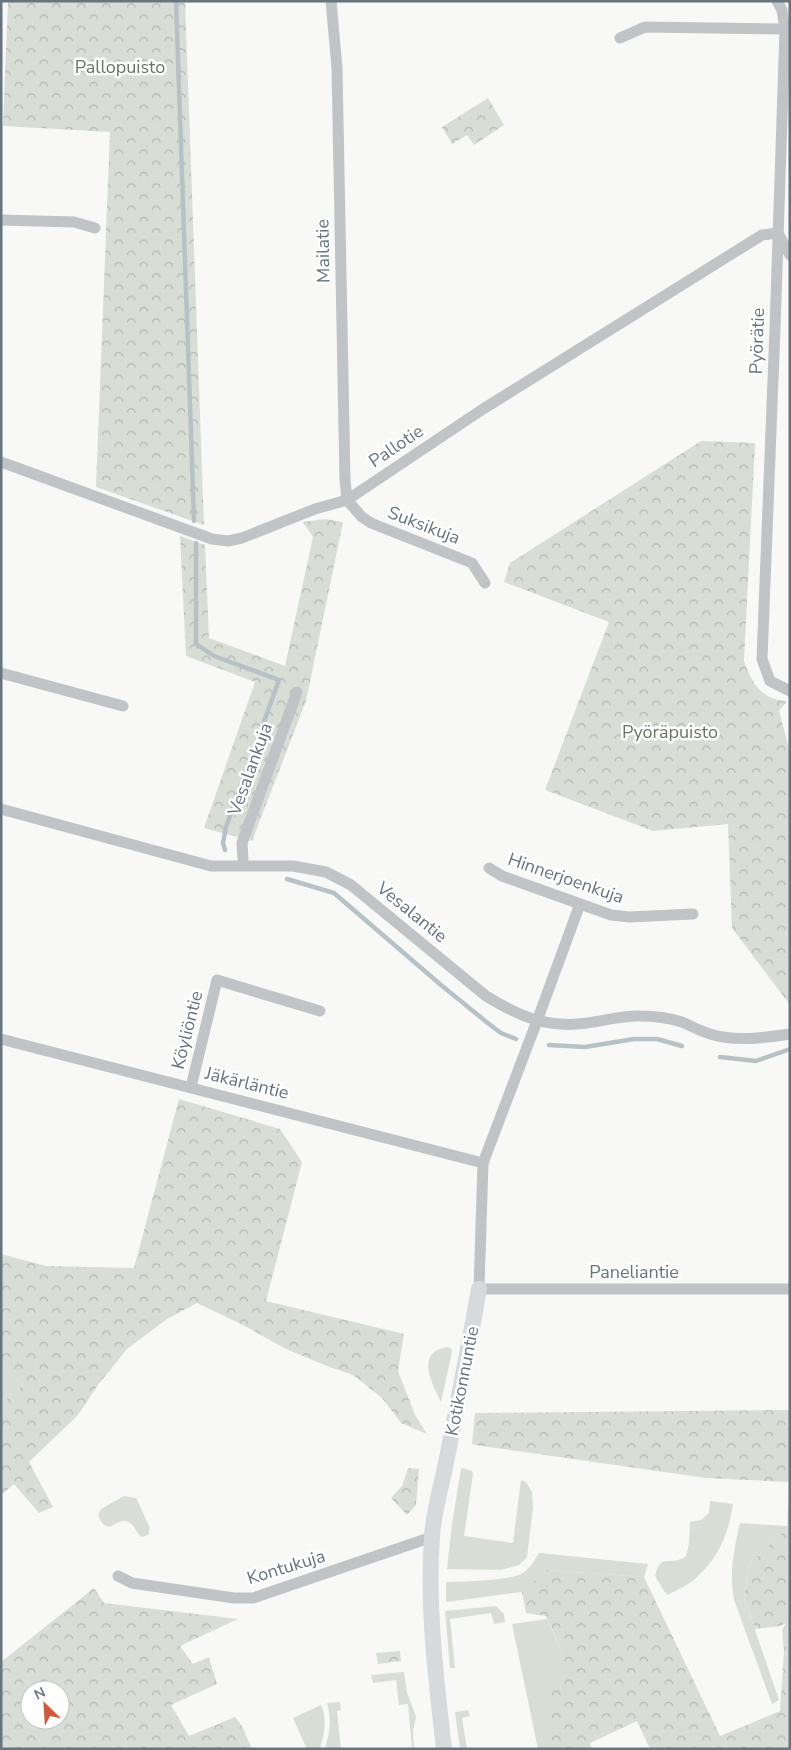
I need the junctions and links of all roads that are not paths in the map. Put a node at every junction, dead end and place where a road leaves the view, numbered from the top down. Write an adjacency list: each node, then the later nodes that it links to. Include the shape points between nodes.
1 (331, 1): 10 (street, Mailatie, via 337,68)
2 (777, 1): 3 (street, Pyörätie)
3 (785, 29): 4 (street, via 645,27); 7 (street, Pyörätie)
4 (620, 38)
5 (1, 220): 6 (street, via 74,222)
6 (95, 228)
7 (778, 233): 8 (street); 10 (street, Pallotie, via 762,234 483,409); 13 (street, Pyörätie, via 762,659 770,681)
8 (790, 255)
9 (1, 462): 10 (street, Pallotie, via 179,528 228,541)
10 (347, 500): 11 (street, Suksikuja, via 371,523 472,562)
11 (485, 583)
12 (1, 673): 15 (street)
13 (790, 691)
14 (297, 692): 17 (street, Vesalankuja, via 242,843)
15 (122, 706)
16 (1, 809): 22 (street, Vesalantie, via 211,866 292,866 326,872 351,885 486,996)
17 (243, 859)
18 (489, 868): 19 (street, Hinnerjoenkuja, via 502,876)
19 (580, 904): 20 (street, Hinnerjoenkuja, via 619,917); 22 (street, Kotikonnuntie)
20 (693, 914)
21 (320, 1011): 25 (street, Köyliöntie, via 217,980)
22 (537, 1022): 23 (street, Vesalantie, via 578,1024 640,1016 682,1022 711,1035 736,1038); 26 (street, Kotikonnuntie)
23 (790, 1034)
24 (1, 1039): 25 (street, Jäkärläntie)
25 (191, 1087): 26 (street, Jäkärläntie)
26 (483, 1163): 27 (street, Kotikonnuntie)
27 (479, 1289): 28 (street, Paneliantie); 29 (street, Kotikonnuntie)
28 (790, 1289)
29 (432, 1537): 30 (street, Kontukuja, via 252,1598 132,1583); 31 (street, Kotikonnuntie, via 431,1611)
30 (118, 1576)
31 (444, 1749)

